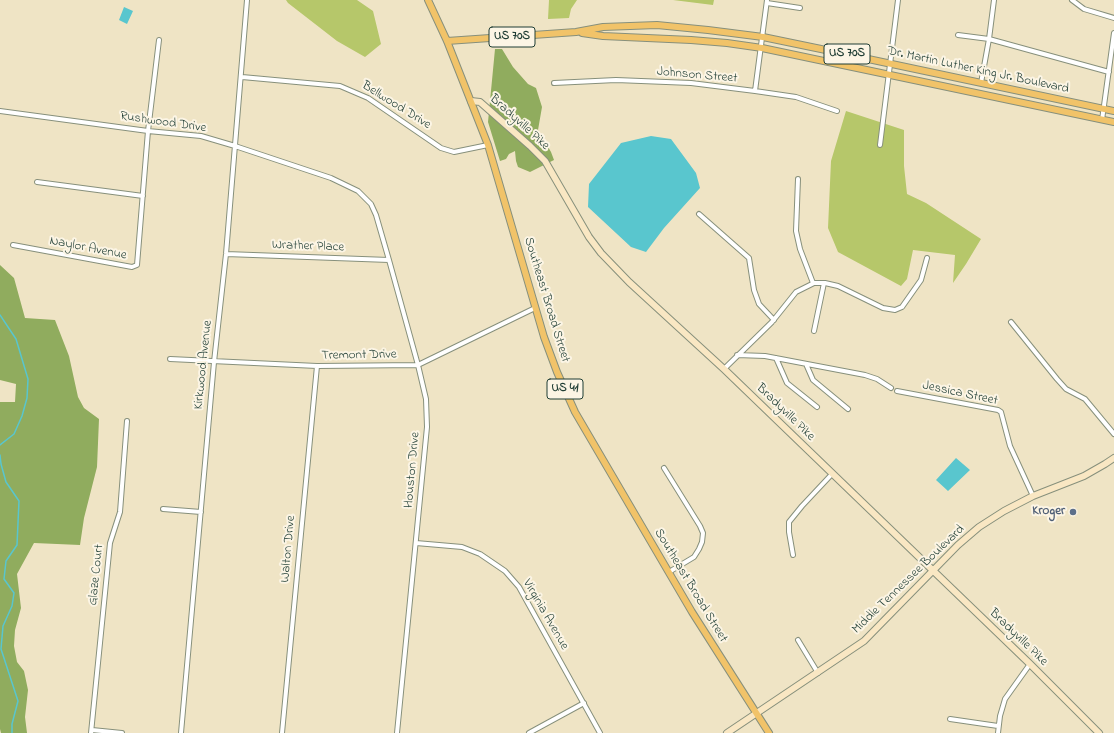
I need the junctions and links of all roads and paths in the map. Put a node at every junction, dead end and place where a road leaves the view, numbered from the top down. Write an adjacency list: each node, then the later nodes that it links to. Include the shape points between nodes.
1 (247, 0): 20 (street, Kirkwood Avenue)
2 (428, 0): 15 (main road, Southeast Broad Street / US 41)
3 (898, 0): 17 (street)
4 (994, 0): 13 (street)
5 (1072, 0): 8 (street, via 1084,9)
6 (767, 1): 7 (street); 12 (street)
7 (800, 8)
8 (1114, 18)
9 (576, 32): 12 (main road, Dr. Martin Luther King Jr. Boulevard / US 70S, via 603,27 657,25); 15 (main road, Dr. Martin Luther King Jr. Boulevard / US 70S); 16 (main road, Dr. Martin Luther King Jr. Boulevard / US 70S)
10 (1114, 33): 18 (street)
11 (958, 35): 13 (street)
12 (763, 37): 16 (street); 17 (main road, Dr. Martin Luther King Jr. Boulevard / US 70S)
13 (989, 39): 18 (street); 22 (street)
14 (159, 40): 31 (street, Naylor Avenue)
15 (448, 41): 24 (main road, Southeast Broad Street / US 41)
16 (762, 48): 19 (main road, Dr. Martin Luther King Jr. Boulevard / US 70S); 23 (street)
17 (889, 62): 19 (street); 22 (main road, Dr. Martin Luther King Jr. Boulevard / US 70S)
18 (1109, 72): 25 (street)
19 (888, 74): 29 (main road, Dr. Martin Luther King Jr. Boulevard / US 70S); 33 (street)
20 (242, 77): 32 (street, Bellwood Drive, via 340,86 368,98 441,148 454,152); 34 (street, Kirkwood Avenue)
21 (554, 83): 23 (street, Johnson Street, via 616,80 691,83)
22 (981, 83): 25 (main road, Dr. Martin Luther King Jr. Boulevard / US 70S)
23 (755, 91): 27 (street, Johnson Street, via 796,97)
24 (471, 101): 32 (main road, Southeast Broad Street / US 41); 57 (main road, Bradyville Pike, via 480,102 530,146 545,162 601,253)
25 (1104, 109): 28 (main road, Dr. Martin Luther King Jr. Boulevard / US 70S); 29 (street)
26 (0, 111): 31 (street, Rushwood Drive)
27 (837, 111)
28 (1114, 111)
29 (1102, 120): 30 (main road, Dr. Martin Luther King Jr. Boulevard / US 70S)
30 (1114, 122)
31 (148, 131): 34 (street, Rushwood Drive, via 201,136); 37 (street, Naylor Avenue)
32 (488, 145): 46 (main road, Southeast Broad Street / US 41)
33 (880, 145)
34 (236, 146): 39 (street, Rushwood Drive, via 345,184 358,191 371,204); 41 (street, Kirkwood Avenue)
35 (798, 179): 44 (street, via 796,231)
36 (37, 182): 37 (street)
37 (143, 196): 40 (street, Naylor Avenue, via 137,264 132,268)
38 (699, 214): 47 (street, via 749,258 759,304)
39 (376, 215): 43 (street, Houston Drive)
40 (14, 245)
41 (226, 254): 43 (street, Wrather Place); 53 (street, Kirkwood Avenue)
42 (928, 258): 45 (street, via 921,280 902,307 895,310 883,308 838,286)
43 (389, 260): 55 (street, Houston Drive)
44 (813, 283): 45 (street); 47 (street, via 796,292)
45 (824, 283): 49 (street)
46 (535, 308): 55 (street, Tremont Drive); 72 (main road, Southeast Broad Street / US 41, via 557,372 575,412)
47 (774, 320): 50 (street)
48 (1011, 322): 63 (street, via 1066,389 1086,399)
49 (814, 331)
50 (737, 355): 51 (street); 57 (street)
51 (776, 358): 54 (street); 60 (street, via 787,382)
52 (170, 359): 53 (street, Tremont Drive)
53 (214, 362): 56 (street, Tremont Drive); 69 (street, Kirkwood Avenue)
54 (806, 364): 58 (street, via 865,375); 61 (street, via 814,380)
55 (418, 365): 56 (street, Tremont Drive); 70 (street, Houston Drive, via 426,399 426,427)
56 (317, 366): 84 (street, Walton Drive)
57 (724, 369): 66 (main road, Bradyville Pike)
58 (891, 388)
59 (897, 391): 67 (street, Jessica Street, via 1001,412 1010,446)
60 (817, 407)
61 (848, 409)
62 (127, 421): 81 (street, Glaze Court, via 120,512 110,543)
63 (1114, 434)
64 (1114, 458): 67 (main road, Middle Tennessee Boulevard, via 1084,476)
65 (664, 468): 72 (street, via 703,533 702,542 694,557)
66 (832, 474): 71 (street, via 789,522); 73 (main road, Bradyville Pike)
67 (1033, 496): 73 (main road, Middle Tennessee Boulevard, via 979,527)
68 (163, 509): 69 (street)
69 (201, 512): 83 (street, Kirkwood Avenue)
70 (416, 543): 77 (street, Virginia Avenue, via 462,547 480,554 505,570 519,587); 85 (street, Houston Drive)
71 (793, 555)
72 (669, 572): 78 (main road, Southeast Broad Street / US 41)
73 (933, 572): 75 (main road, Bradyville Pike); 76 (main road, Middle Tennessee Boulevard, via 864,641)
74 (798, 640): 76 (street)
75 (1030, 664): 80 (street, via 1005,699); 91 (main road, Bradyville Pike)
76 (818, 673): 78 (main road, Middle Tennessee Boulevard)
77 (584, 703): 86 (street); 87 (street, Virginia Avenue)
78 (756, 714): 88 (main road, Middle Tennessee Boulevard); 89 (main road, Southeast Broad Street / US 41)
79 (950, 719): 80 (street)
80 (998, 726): 90 (street)
81 (91, 731): 82 (street)
82 (122, 733)
83 (181, 733)
84 (282, 733)
85 (396, 733)
86 (529, 733)
87 (600, 733)
88 (727, 733)
89 (769, 733)
90 (998, 733)
91 (1099, 733)

